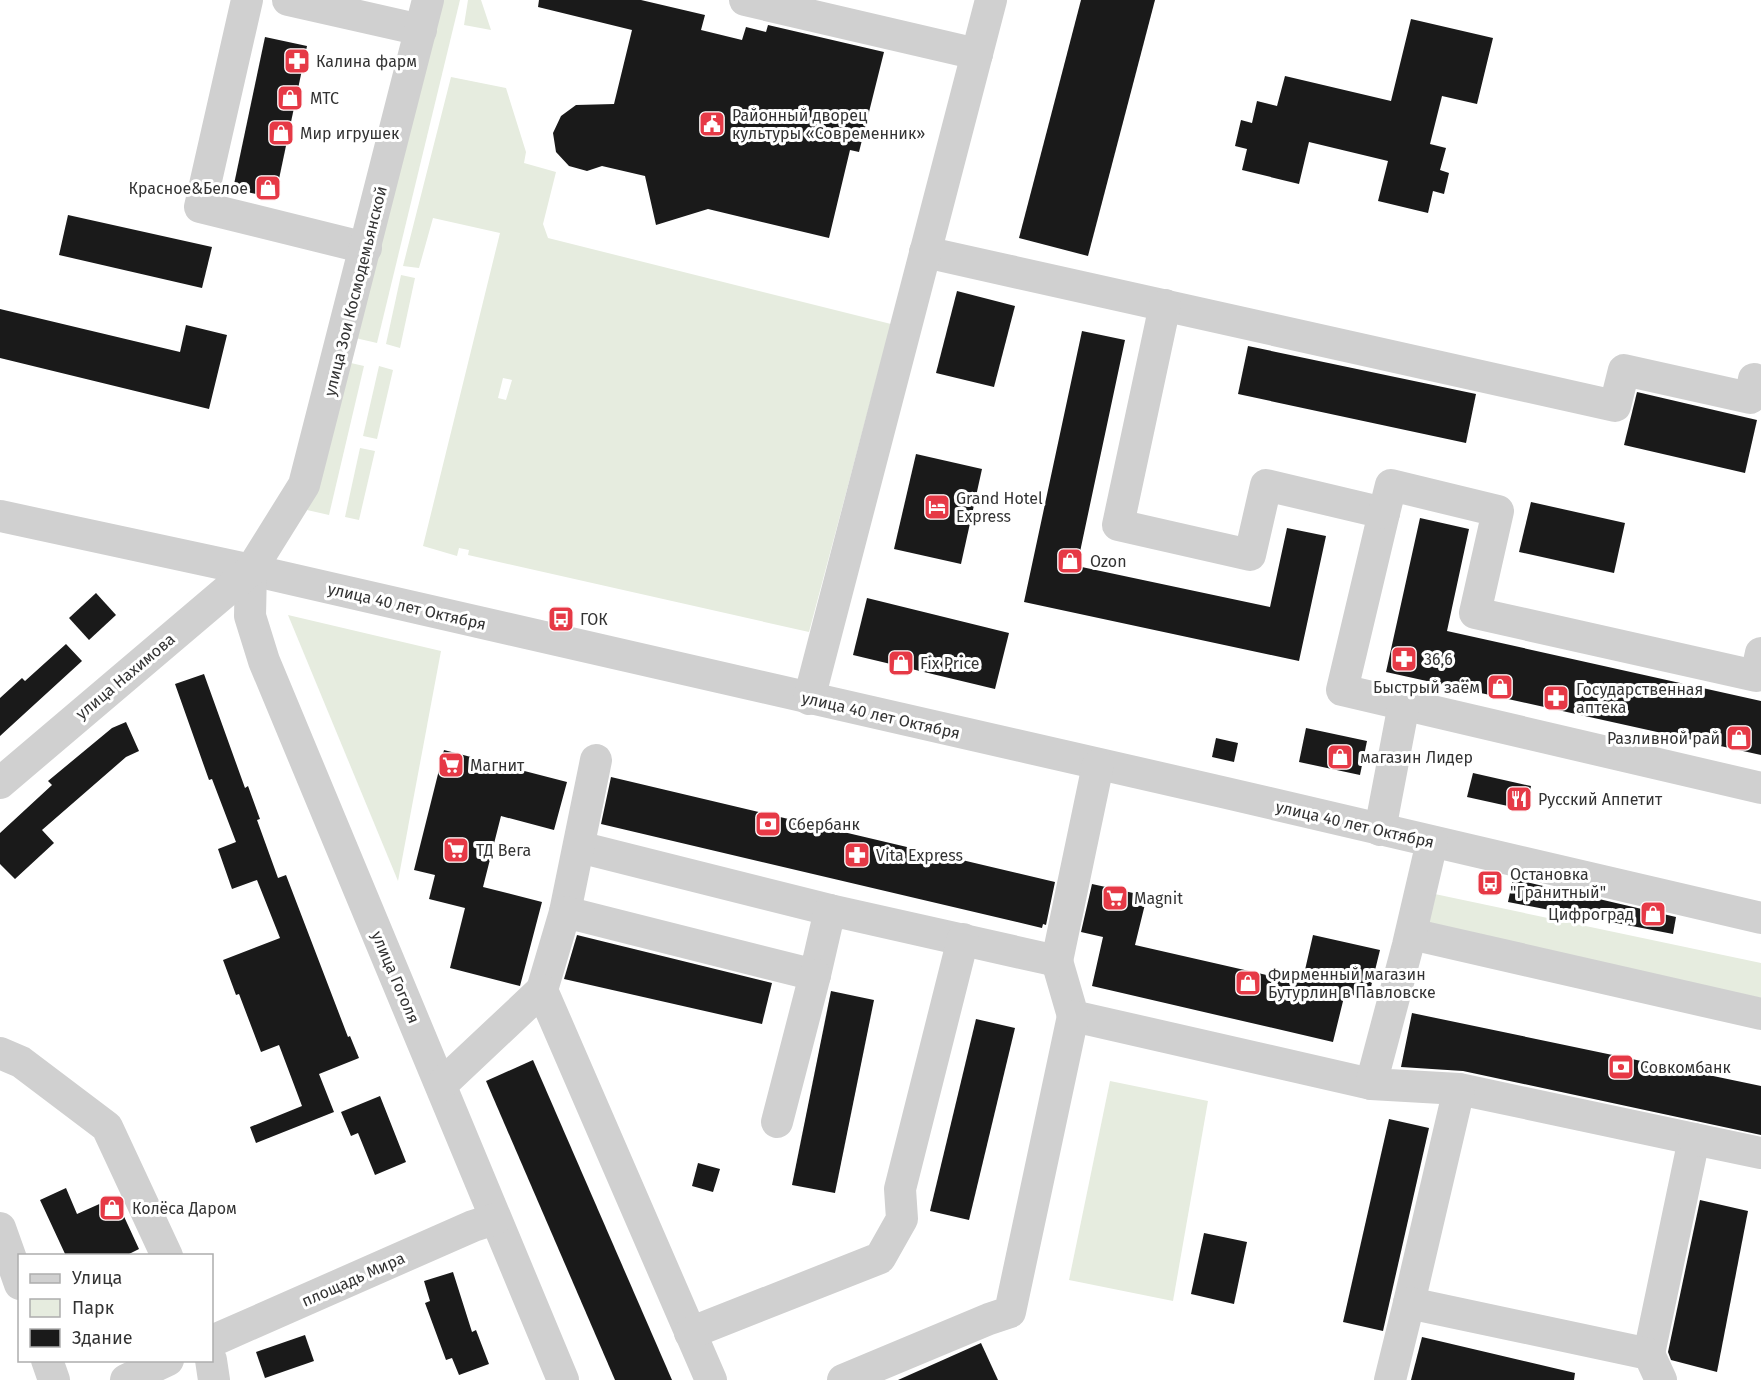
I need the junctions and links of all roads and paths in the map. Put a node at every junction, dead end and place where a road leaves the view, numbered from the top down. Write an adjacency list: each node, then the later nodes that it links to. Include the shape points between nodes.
1 (247, 0): 8 (street, via 200,207)
2 (288, 0): 6 (street)
3 (428, 0): 6 (street, улица Зои Космодемьянской)
4 (745, 0): 7 (street)
5 (991, 0): 7 (street)
6 (421, 30): 8 (street, улица Зои Космодемьянской)
7 (976, 54): 9 (street)
8 (366, 248): 14 (street, улица Зои Космодемьянской, via 304,485)
9 (925, 252): 10 (street); 16 (street)
10 (1165, 305): 11 (street, via 1616,406 1624,370 1750,398); 12 (street, via 1118,525 1250,555 1266,485)
11 (1754, 379)
12 (1384, 513): 15 (street, via 1390,485 1498,511 1475,613 1756,676); 17 (street, via 1342,690)
13 (0, 516): 14 (street, улица 40 лет Октября)
14 (251, 570): 16 (street, улица 40 лет Октября); 20 (street, улица Нахимова); 37 (street, улица Гоголя, via 250,616 264,661)
15 (1761, 653)
16 (810, 699): 19 (street, улица 40 лет Октября)
17 (1404, 704): 21 (street); 22 (street)
18 (596, 760): 24 (street)
19 (1098, 765): 22 (street, улица 40 лет Октября); 30 (street)
20 (0, 783)
21 (1761, 788)
22 (1380, 831): 23 (street, улица 40 лет Октября)
23 (1432, 842): 27 (street, улица 40 лет Октября); 28 (street)
24 (579, 847): 25 (street); 26 (street)
25 (830, 910): 29 (street); 31 (street)
26 (565, 912): 31 (street); 32 (street)
27 (1761, 918)
28 (1411, 934): 33 (street); 36 (street)
29 (963, 939): 30 (street); 47 (street, via 900,1189 902,1219 880,1258)
30 (1057, 961): 34 (street)
31 (815, 975): 39 (street)
32 (542, 990): 37 (street); 47 (street)
33 (1761, 1014)
34 (1073, 1016): 36 (street); 58 (street, via 1010,1312)
35 (0, 1053): 44 (street, via 21,1062 107,1127)
36 (1371, 1084): 38 (street)
37 (441, 1085): 42 (street, улица Гоголя)
38 (1459, 1089): 40 (street); 46 (street)
39 (777, 1122)
40 (1694, 1139): 41 (street); 52 (street)
41 (1761, 1154)
42 (495, 1219): 48 (street, площадь Мира); 56 (street, улица Гоголя)
43 (0, 1228): 45 (street)
44 (166, 1254)
45 (18, 1278)
46 (1409, 1303): 52 (street); 59 (street)
47 (690, 1333): 57 (street)
48 (213, 1341)
49 (48, 1362): 53 (street)
50 (164, 1362): 54 (street)
51 (211, 1362): 55 (street)
52 (1655, 1367)
53 (54, 1380)
54 (126, 1380)
55 (214, 1380)
56 (563, 1380)
57 (711, 1380)
58 (843, 1380)
59 (1390, 1380)

